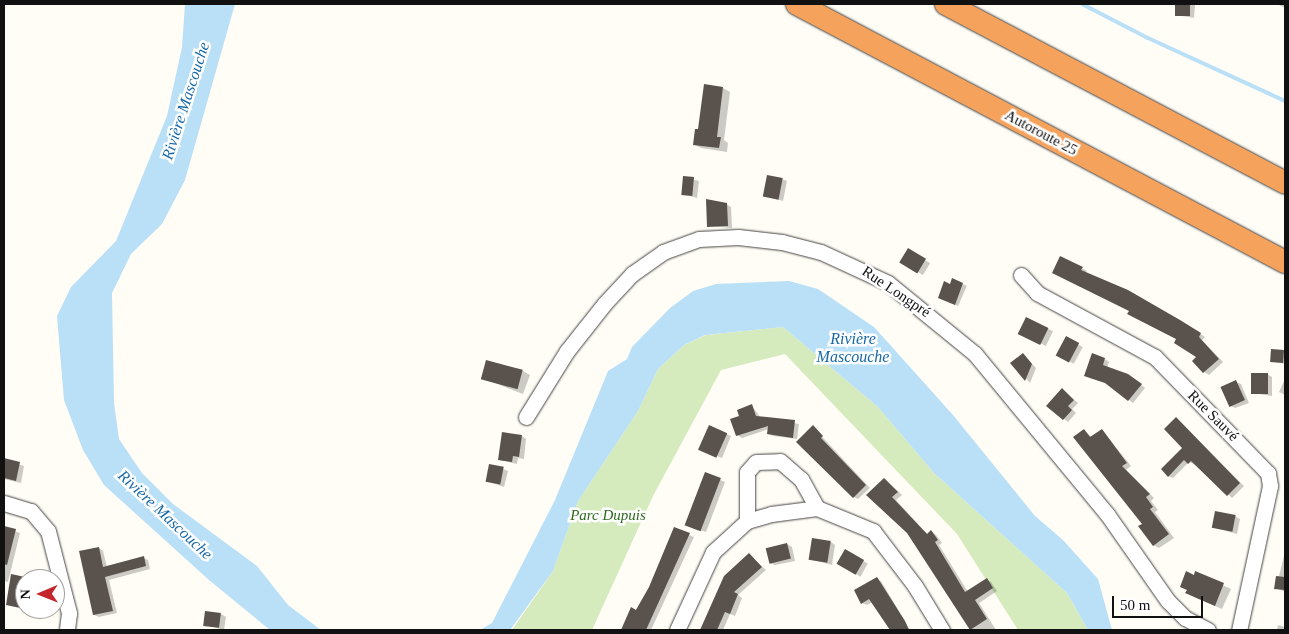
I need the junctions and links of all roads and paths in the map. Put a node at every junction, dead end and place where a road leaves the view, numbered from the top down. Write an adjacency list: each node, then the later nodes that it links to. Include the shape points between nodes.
1 (797, 4): 4 (highway, Autoroute 25)
2 (946, 4): 3 (highway)
3 (1285, 183)
4 (1285, 262)
5 (1021, 275): 14 (street, Rue Sauvé, via 1037,293 1154,357 1268,472 1270,486)
6 (526, 417): 13 (street, Rue Longpré, via 567,351 604,303 632,274 663,252 690,241 731,237 766,239 821,252 888,283 975,354 1107,514 1168,602 1186,618)
7 (4, 503): 10 (street, via 31,512 46,526 68,608)
8 (817, 508): 9 (street, via 771,514); 9 (street, via 801,479 780,461 756,462 747,472); 12 (street, via 873,531 915,586)
9 (747, 521): 11 (street, via 713,552)
10 (67, 630)
11 (676, 630)
12 (942, 630)
13 (1208, 630)
14 (1240, 630)

